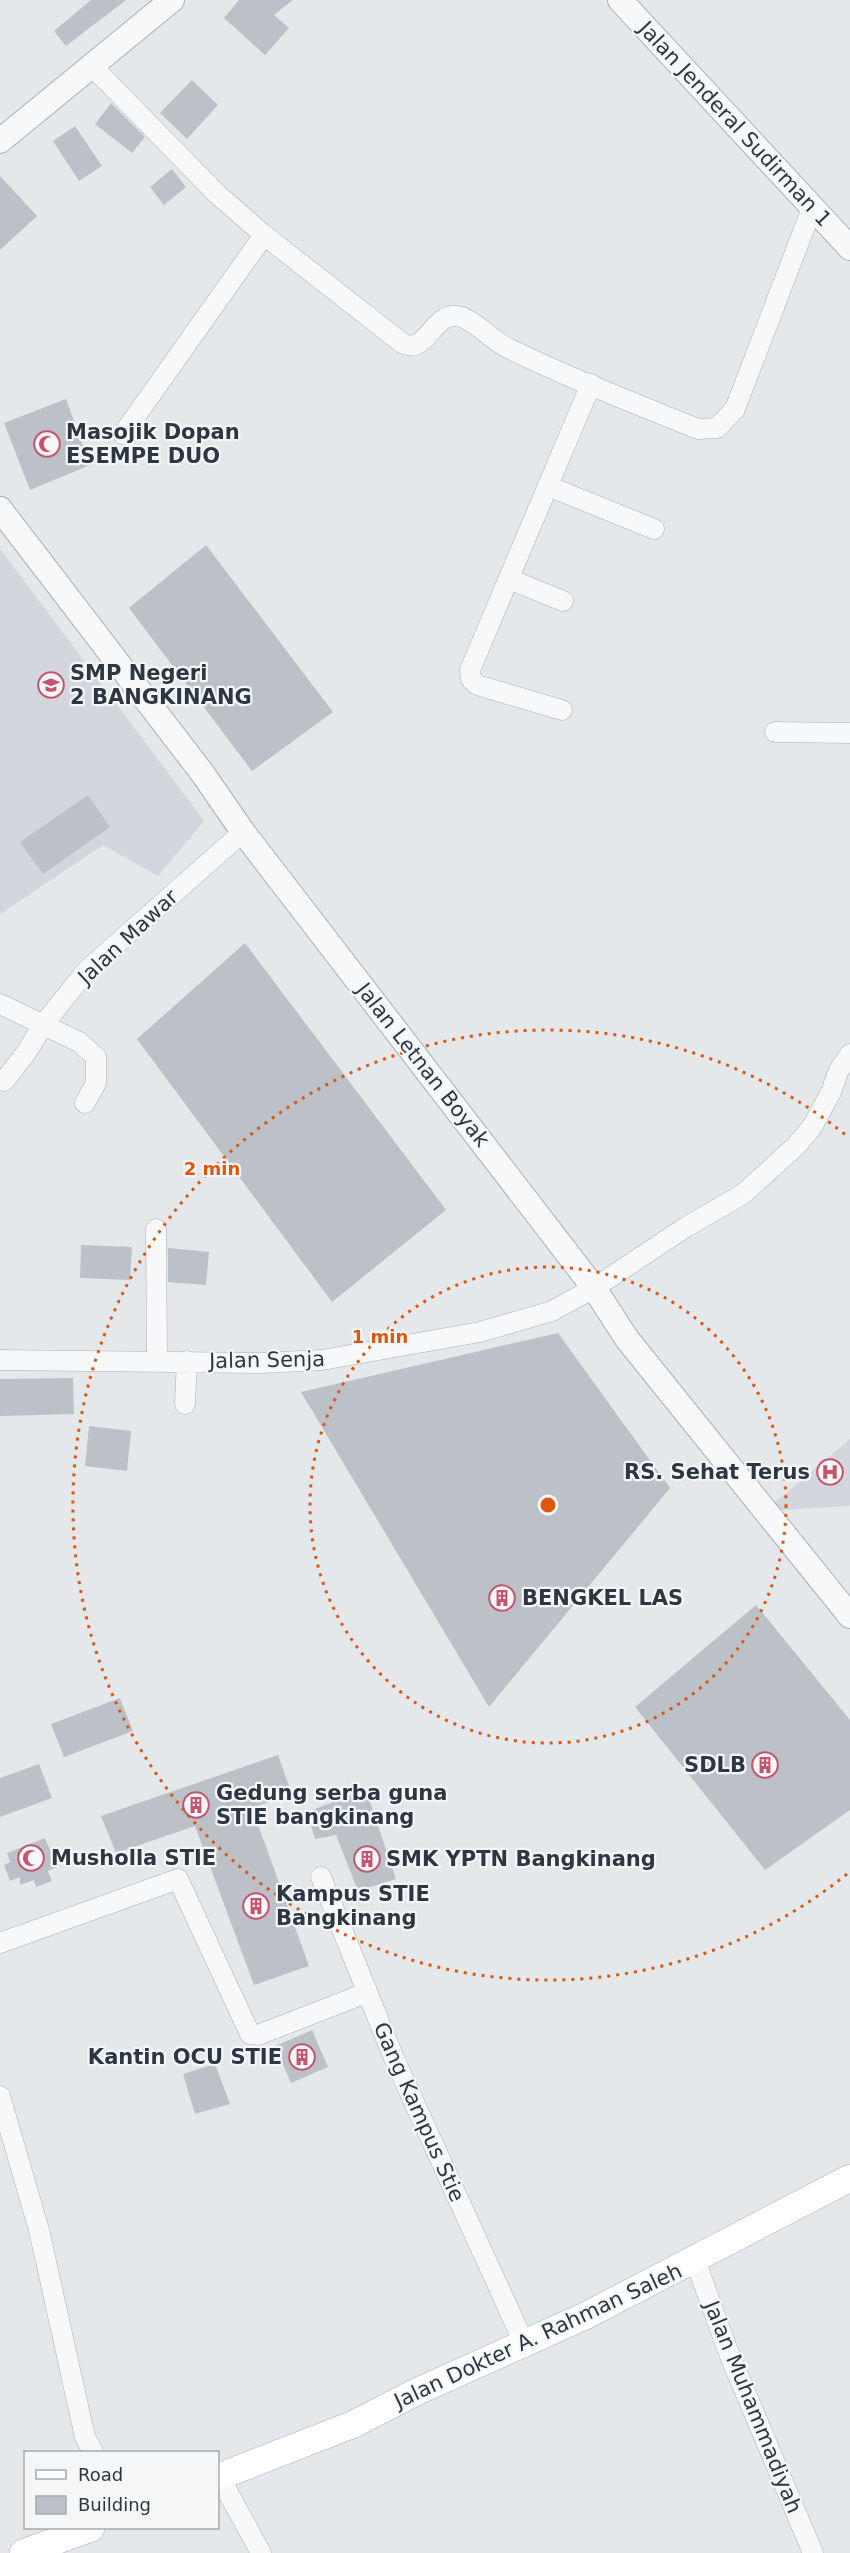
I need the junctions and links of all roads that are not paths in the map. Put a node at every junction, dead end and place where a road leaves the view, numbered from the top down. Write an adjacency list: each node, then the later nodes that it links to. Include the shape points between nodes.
1 (172, 0): 3 (street)
2 (620, 0): 5 (street, Jalan Jenderal Sudirman 1)
3 (92, 66): 4 (street); 6 (street, via 217,194)
4 (0, 141)
5 (812, 208): 7 (street, Jalan Jenderal Sudirman 1); 8 (street, via 746,383 726,421 717,428 698,429)
6 (264, 235): 8 (street, via 408,346 420,344 441,320 454,315 505,346); 9 (street)
7 (850, 248)
8 (591, 384): 10 (street)
9 (123, 434)
10 (548, 486): 12 (street); 13 (street)
11 (0, 510): 18 (street, Jalan Letnan Boyak, via 203,774)
12 (654, 529)
13 (508, 579): 14 (street); 15 (street, via 470,670 471,679 477,685)
14 (563, 601)
15 (562, 710)
16 (775, 732): 17 (street)
17 (850, 733)
18 (243, 832): 20 (street, Jalan Mawar, via 102,956); 25 (street, Jalan Letnan Boyak)
19 (0, 1004): 20 (street)
20 (43, 1025): 22 (street, Jalan Mawar); 23 (street, via 79,1042 96,1057 96,1083)
21 (850, 1054): 25 (street, Jalan Senja, via 823,1109 797,1145 743,1194)
22 (4, 1081)
23 (85, 1103)
24 (156, 1229): 27 (street)
25 (594, 1288): 28 (street, Jalan Senja, via 552,1311 516,1323 364,1355 262,1363); 30 (street, Jalan Letnan Boyak, via 627,1339)
26 (0, 1360): 27 (street, Jalan Senja)
27 (158, 1361): 28 (street, Jalan Senja)
28 (187, 1361): 29 (street)
29 (185, 1404)
30 (850, 1616)
31 (321, 1877): 33 (street, Gang Kampus Stie)
32 (0, 1943): 33 (street, via 178,1879 250,2034 258,2036)
33 (366, 1993): 37 (street, Gang Kampus Stie)
34 (0, 2096): 38 (street, via 39,2230 85,2437)
35 (850, 2178): 36 (main road, Jalan Dokter A. Rahman Saleh)
36 (695, 2260): 37 (main road, Jalan Dokter A. Rahman Saleh); 44 (street, Jalan Muhammadiyah, via 728,2351)
37 (524, 2343): 39 (main road, Jalan Dokter A. Rahman Saleh, via 354,2424)
38 (92, 2451)
39 (219, 2477)
40 (219, 2479): 43 (street)
41 (88, 2529): 42 (main road)
42 (24, 2553)
43 (261, 2553)
44 (813, 2553)

